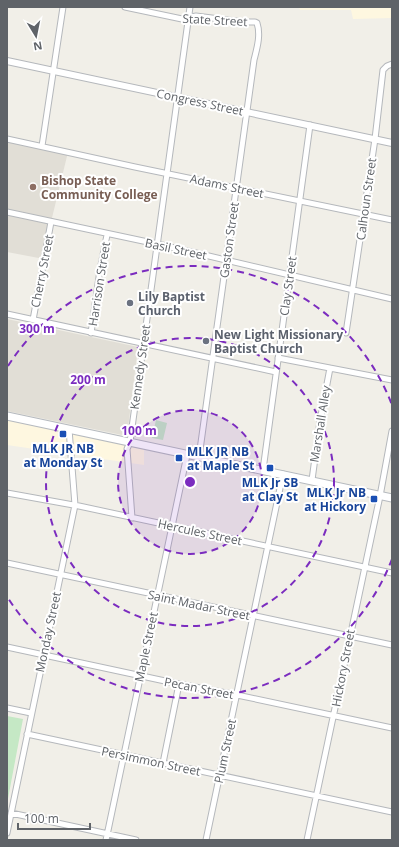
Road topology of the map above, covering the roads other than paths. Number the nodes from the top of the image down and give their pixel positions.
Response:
1 (63, 7) edge
2 (125, 7) edge
3 (190, 7) edge
4 (188, 18) junction
5 (257, 23) joint
6 (7, 61) edge
7 (390, 65) edge
8 (54, 71) junction
9 (178, 97) junction
10 (247, 112) junction
11 (310, 125) junction
12 (7, 139) edge
13 (375, 139) junction
14 (392, 143) edge
15 (42, 146) junction
16 (167, 174) junction
17 (236, 188) junction
18 (300, 201) junction
19 (7, 212) edge
20 (364, 214) junction
21 (392, 220) edge
22 (51, 222) junction
23 (107, 234) junction
24 (157, 244) junction
25 (226, 260) junction
26 (290, 275) junction
27 (352, 289) junction
28 (392, 299) edge
29 (7, 314) edge
30 (33, 320) junction
31 (91, 333) junction
32 (346, 333) dead end
33 (143, 344) junction
34 (278, 358) junction
35 (213, 359) junction
36 (330, 368) junction
37 (276, 372) junction
38 (392, 380) edge
39 (7, 416) edge
40 (69, 429) junction
41 (392, 431) edge
42 (130, 442) junction
43 (187, 455) junction
44 (199, 457) junction
45 (263, 470) junction
46 (283, 474) junction
47 (312, 480) junction
48 (7, 493) edge
49 (380, 496) junction
50 (392, 498) edge
51 (75, 506) junction
52 (132, 518) junction
53 (172, 526) junction
54 (268, 547) junction
55 (7, 564) edge
56 (364, 567) junction
57 (392, 573) edge
58 (60, 575) junction
59 (157, 596) junction
60 (253, 616) junction
61 (349, 637) junction
62 (392, 645) edge
63 (7, 647) edge
64 (43, 654) junction
65 (141, 675) junction
66 (179, 684) junction
67 (237, 695) junction
68 (7, 708) edge
69 (31, 713) junction
70 (334, 715) junction
71 (392, 728) edge
72 (27, 734) junction
73 (124, 755) junction
74 (163, 763) junction
75 (220, 775) junction
76 (316, 796) junction
77 (392, 812) edge
78 (11, 813) junction
79 (7, 833) edge
80 (107, 834) junction
81 (106, 840) edge
82 (136, 840) edge
83 (206, 840) edge
84 (307, 840) edge

1 - 8 street
2 - 4 street, State Street
3 - 4 street, Kennedy Street
4 - 5 street, State Street
4 - 9 street, Kennedy Street
5 - 10 street, Gaston Street
6 - 8 street, Congress Street
7 - 13 street, Calhoun Street
8 - 9 street, Congress Street
8 - 15 street
9 - 10 street, Congress Street
9 - 16 street, Kennedy Street
10 - 11 street, Congress Street
10 - 17 street, Gaston Street
11 - 13 street, Congress Street
11 - 18 street, Clay Street
12 - 15 street
13 - 14 street, Congress Street
13 - 20 street, Calhoun Street
15 - 16 street, Adams Street
16 - 17 street, Adams Street
16 - 24 street, Kennedy Street
17 - 18 street, Adams Street
17 - 25 street, Gaston Street
18 - 20 street, Adams Street
18 - 26 street, Clay Street
19 - 22 street, Basil Street
20 - 21 street, Adams Street
20 - 27 street, Calhoun Street
22 - 23 street, Basil Street
22 - 30 street, Cherry Street
23 - 24 street, Basil Street
23 - 31 street, Harrison Street
24 - 25 street, Basil Street
24 - 33 street, Kennedy Street
25 - 26 street, Basil Street
25 - 35 street, Gaston Street
26 - 27 street, Basil Street
26 - 34 street, Clay Street
27 - 28 street, Basil Street
27 - 32 street, Calhoun Street
29 - 30 street
30 - 31 street
31 - 33 street
33 - 35 street
33 - 42 street, Kennedy Street
34 - 36 street
34 - 37 street, Clay Street
35 - 37 street
35 - 44 street, Gaston Street
36 - 38 street
36 - 47 street, Marshall Alley
37 - 45 street, Clay Street
39 - 40 main road
40 - 42 main road
40 - 51 street, Monday Street
41 - 49 street, Hickory Street
42 - 43 main road
42 - 52 street, Kennedy Street
43 - 44 main road
43 - 53 street, Maple Street
44 - 45 main road
45 - 46 main road
46 - 47 main road
46 - 54 street, Plum Street
47 - 49 main road
48 - 51 street, Hercules Street
49 - 50 main road
49 - 56 street, Hickory Street
51 - 52 street, Hercules Street
51 - 58 street, Monday Street
52 - 53 street, Hercules Street
53 - 54 street, Hercules Street
53 - 59 street, Maple Street
54 - 56 street, Hercules Street
54 - 60 street, Plum Street
55 - 58 street, Saint Madar Street
56 - 57 street, Hercules Street
56 - 61 street, Hickory Street
58 - 59 street, Saint Madar Street
58 - 64 street, Monday Street
59 - 60 street, Saint Madar Street
59 - 65 street, Maple Street
60 - 61 street, Saint Madar Street
60 - 67 street, Plum Street
61 - 62 street, Saint Madar Street
61 - 70 street, Hickory Street
63 - 64 street, Pecan Street
64 - 65 street, Pecan Street
64 - 69 street, Monday Street
65 - 66 street, Pecan Street
65 - 73 street, Maple Street
66 - 67 street, Pecan Street
66 - 74 street
67 - 70 street, Pecan Street
67 - 75 street, Plum Street
68 - 69 street
69 - 72 street, Monday Street
70 - 71 street, Pecan Street
70 - 76 street, Hickory Street
72 - 73 street, Persimmon Street
72 - 78 street, Monday Street
73 - 74 street, Persimmon Street
73 - 80 street, Maple Street
74 - 75 street, Persimmon Street
75 - 76 street, Persimmon Street
75 - 83 street, Plum Street
76 - 77 street, Persimmon Street
76 - 84 street, Hickory Street
78 - 79 street, Monday Street
78 - 80 street
80 - 81 street, Maple Street
80 - 82 street

